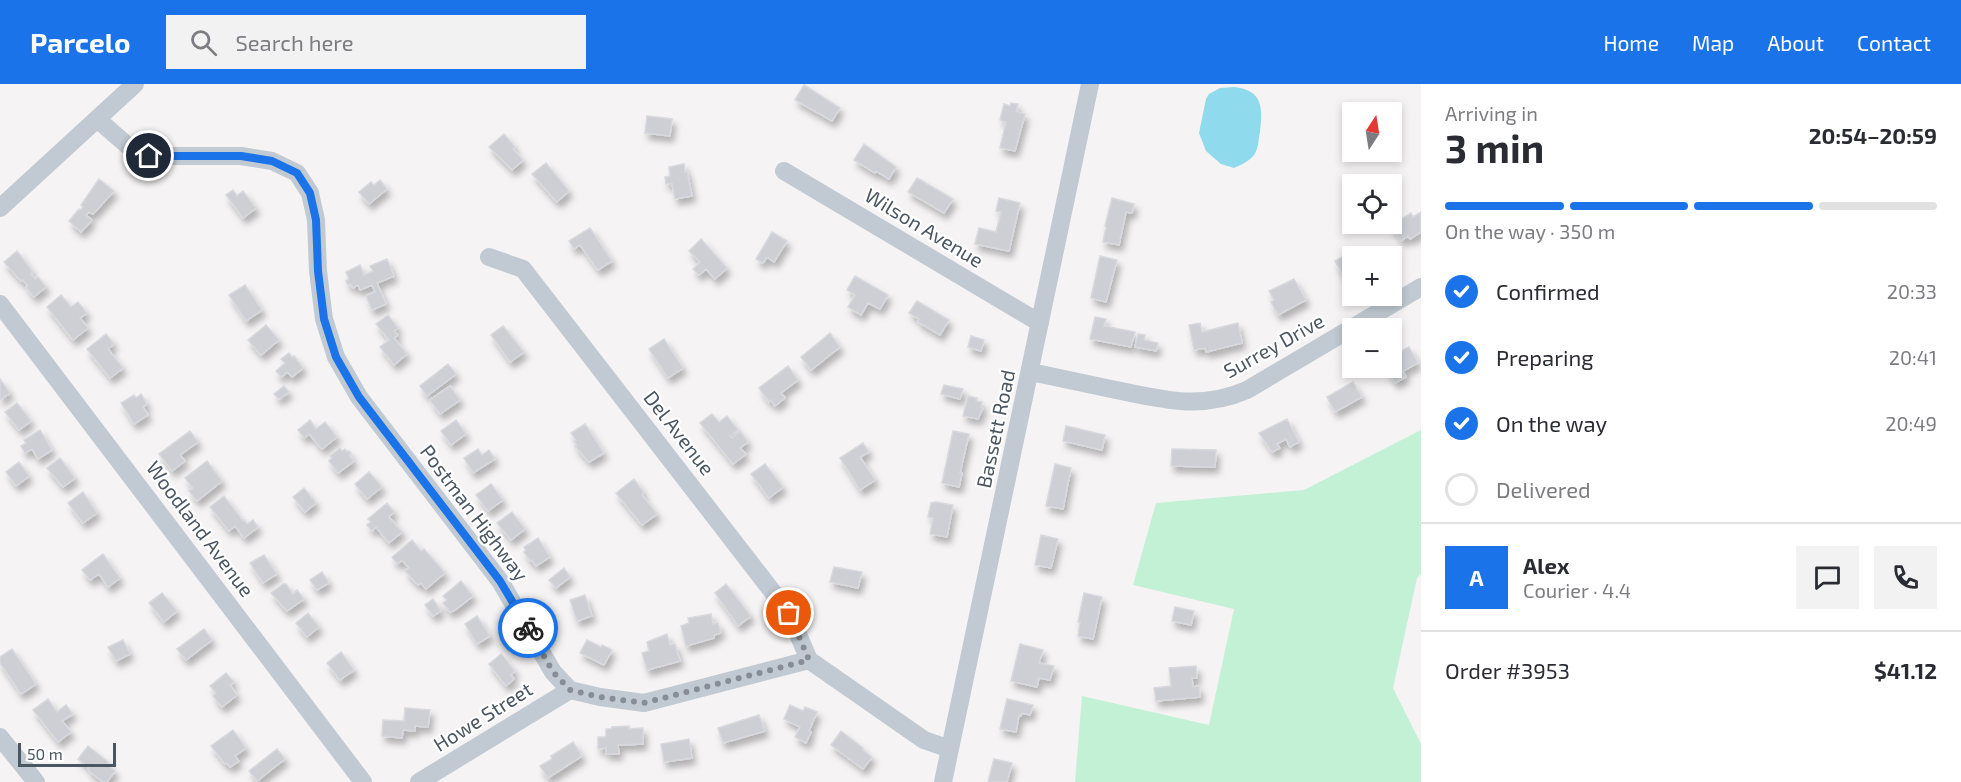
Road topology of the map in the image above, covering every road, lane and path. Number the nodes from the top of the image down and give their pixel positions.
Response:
1 (135, 84) edge
2 (1090, 84) edge
3 (97, 119) junction
4 (784, 171) dead end
5 (0, 208) edge
6 (489, 257) dead end
7 (1421, 287) edge
8 (0, 304) edge
9 (1040, 322) junction
10 (1031, 372) junction
11 (809, 660) junction
12 (570, 690) junction
13 (0, 737) edge
14 (950, 748) junction
15 (36, 782) edge
16 (363, 782) edge
17 (420, 782) edge
18 (943, 782) edge

1 - 3 street
2 - 9 street, Bassett Road
3 - 5 street
3 - 12 street, Postman Highway
4 - 9 street, Wilson Avenue
6 - 11 street, Del Avenue
7 - 10 street, Surrey Drive
8 - 16 street, Woodland Avenue
9 - 10 street, Bassett Road
10 - 14 street, Bassett Road
11 - 12 street
11 - 14 street
12 - 17 street, Howe Street
13 - 15 street
14 - 18 street, Bassett Road

